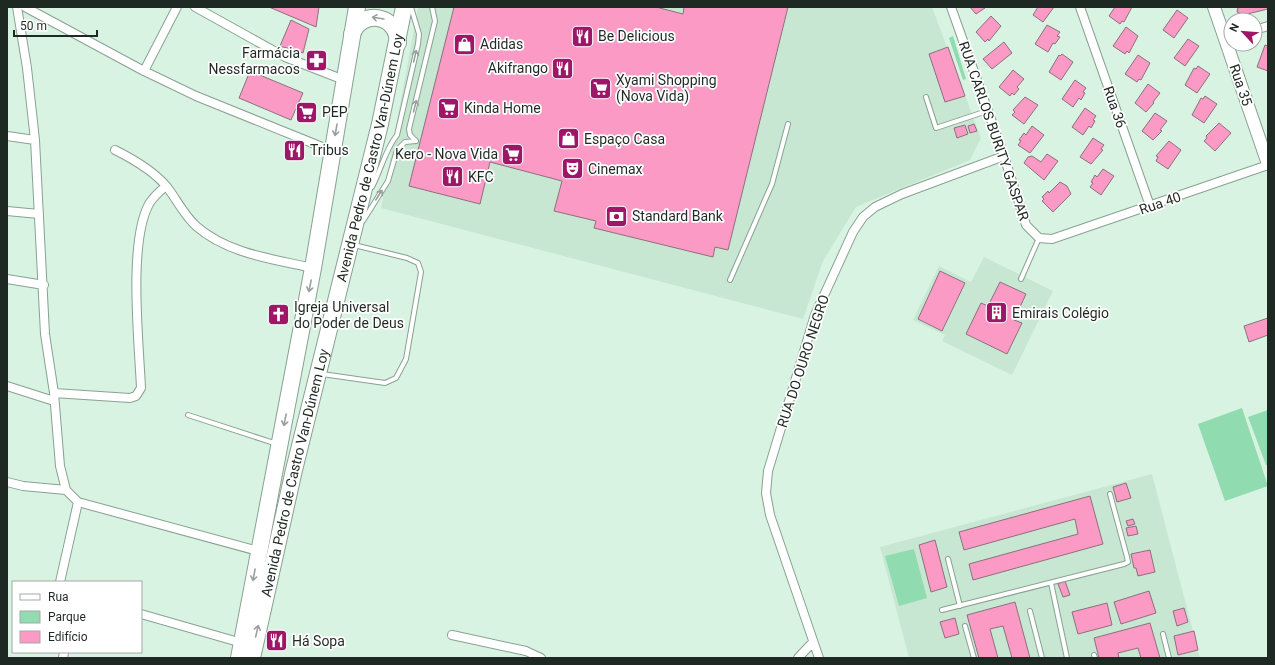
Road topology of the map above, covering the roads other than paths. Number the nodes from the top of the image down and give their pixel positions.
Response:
1 (17, 7) edge
2 (25, 7) edge
3 (177, 7) edge
4 (195, 7) edge
5 (357, 7) edge
6 (404, 7) edge
7 (411, 7) edge
8 (432, 7) edge
9 (952, 7) edge
10 (1080, 7) edge
11 (1214, 7) edge
12 (1223, 28) edge
13 (351, 37) junction
14 (398, 44) junction
15 (1232, 52) edge
16 (144, 71) junction
17 (344, 80) junction
18 (926, 97) dead end
19 (987, 111) junction
20 (788, 124) dead end
21 (7, 136) edge
22 (35, 140) junction
23 (115, 150) dead end
24 (332, 151) junction
25 (1004, 156) junction
26 (1268, 165) edge
27 (166, 186) junction
28 (1150, 206) junction
29 (358, 210) junction
30 (7, 211) edge
31 (39, 214) junction
32 (1039, 238) junction
33 (350, 242) junction
34 (313, 268) junction
35 (7, 279) edge
36 (1021, 279) dead end
37 (730, 280) dead end
38 (44, 285) junction
39 (318, 373) junction
40 (7, 386) edge
41 (54, 397) junction
42 (188, 415) dead end
43 (280, 445) junction
44 (7, 482) edge
45 (66, 490) junction
46 (1110, 494) dead end
47 (78, 502) junction
48 (258, 551) junction
49 (948, 559) dead end
50 (60, 581) edge
51 (1051, 583) junction
52 (960, 606) junction
53 (942, 610) dead end
54 (1030, 611) dead end
55 (142, 614) edge
56 (965, 626) dead end
57 (1163, 634) dead end
58 (452, 635) dead end
59 (813, 642) junction
60 (240, 650) edge
61 (252, 658) edge
62 (541, 658) edge
63 (798, 658) edge
64 (819, 658) edge
65 (974, 658) edge
66 (1042, 658) edge
67 (1067, 658) edge
68 (1169, 658) edge

1 - 22 street
2 - 16 street
3 - 16 street
4 - 17 street
5 - 13 highway, Avenida Pedro de Castro Van-Dúnem Loy
6 - 14 highway, Avenida Pedro de Castro Van-Dúnem Loy
29 -> 7 lane
33 -> 8 lane
9 - 19 street, RUA CARLOS BURITY GASPAR
10 - 28 street, Rua 36
11 - 12 street, Rua 35
14 -> 13 highway
13 - 17 highway, Avenida Pedro de Castro Van-Dúnem Loy
14 - 29 highway, Avenida Pedro de Castro Van-Dúnem Loy
15 - 26 street, Rua 35
16 - 24 street
17 -> 24 highway, Avenida Pedro de Castro Van-Dúnem Loy
18 - 19 lane
19 - 25 street, RUA CARLOS BURITY GASPAR
20 - 37 lane
21 - 22 street
22 - 31 street
23 - 27 street
24 - 34 highway, Avenida Pedro de Castro Van-Dúnem Loy
25 - 32 street, RUA CARLOS BURITY GASPAR
25 - 59 street, RUA DO OURO NEGRO
26 - 28 street, Rua 40
27 - 34 street
27 - 41 street
28 - 32 street, Rua 40
29 - 33 highway, Avenida Pedro de Castro Van-Dúnem Loy
30 - 31 street
31 - 38 street
32 - 36 lane
33 - 39 highway, Avenida Pedro de Castro Van-Dúnem Loy
33 - 39 lane
34 -> 43 highway, Avenida Pedro de Castro Van-Dúnem Loy
35 - 38 street
38 - 41 street
61 -> 39 highway, Avenida Pedro de Castro Van-Dúnem Loy
40 - 41 street
41 - 45 street
42 - 43 lane
43 - 48 highway, Avenida Pedro de Castro Van-Dúnem Loy
44 - 45 street
45 - 47 street
46 - 51 lane
47 - 48 street
47 - 50 street
48 -> 60 highway, Avenida Pedro de Castro Van-Dúnem Loy
49 - 52 lane
51 - 52 lane
51 - 67 lane
52 - 53 lane
54 - 66 lane
55 - 60 street
56 - 65 lane
57 - 68 lane
58 - 62 street
59 - 63 street
59 - 64 street, RUA DO OURO NEGRO

